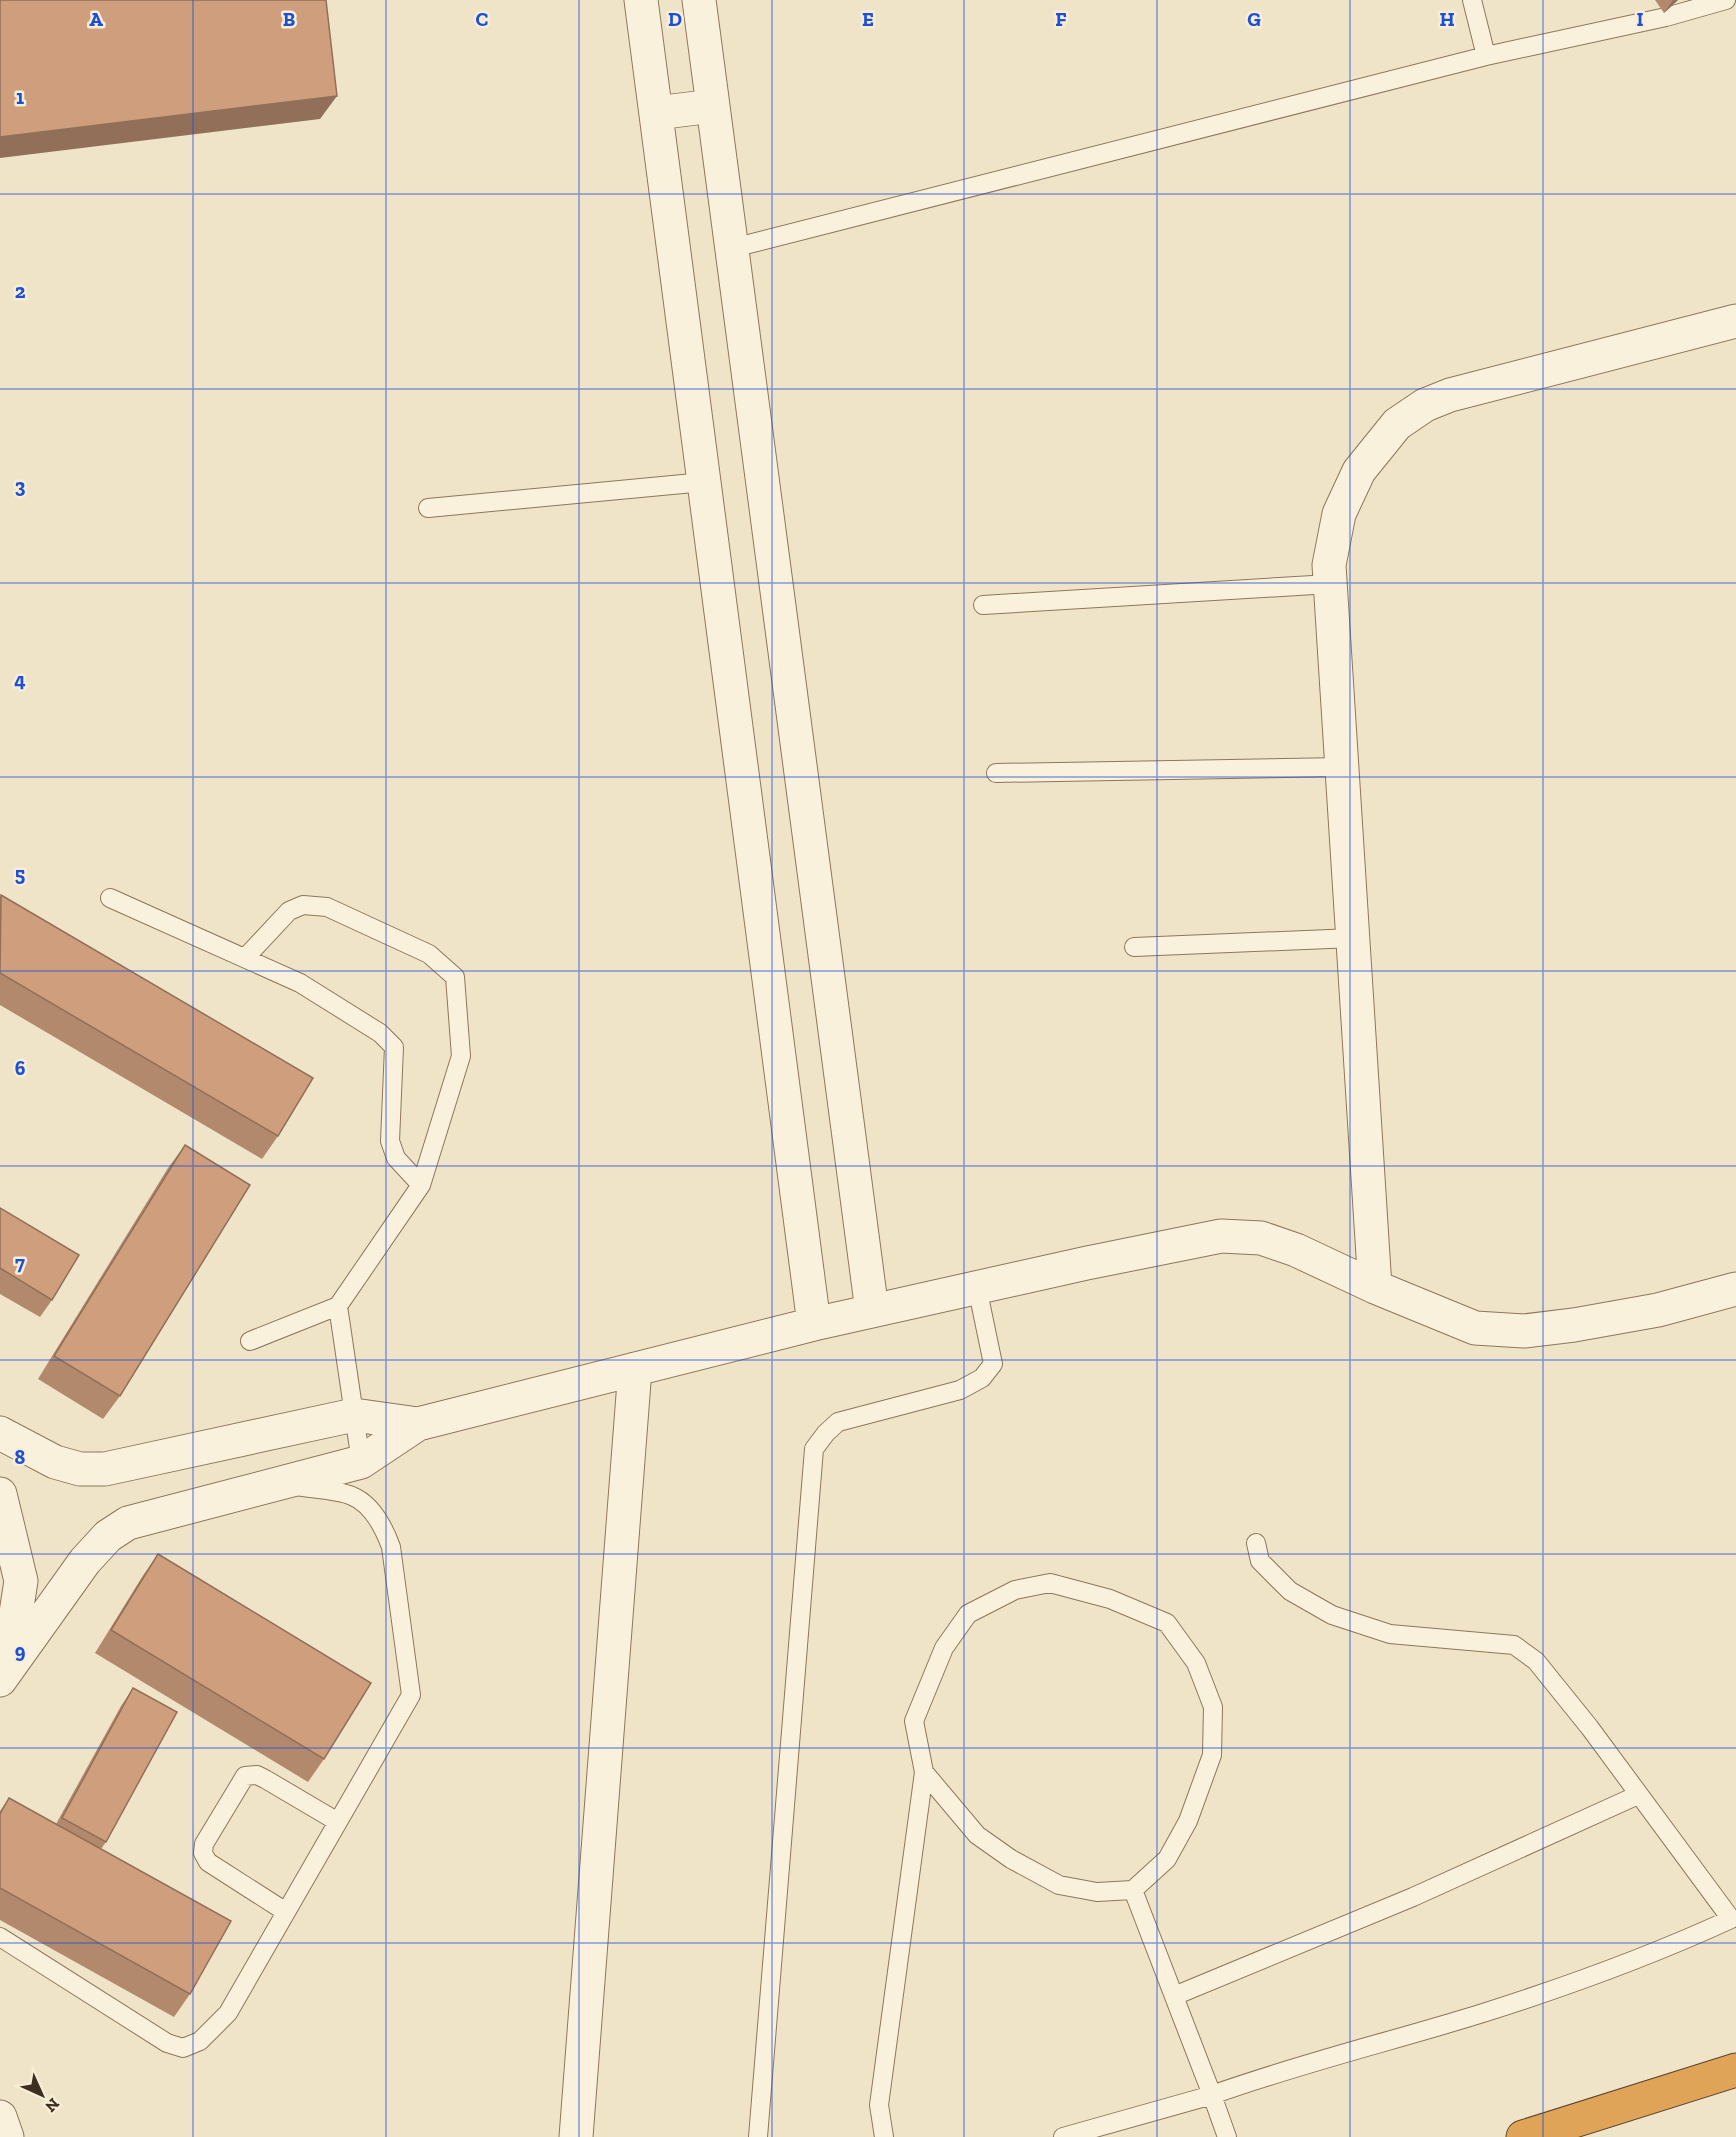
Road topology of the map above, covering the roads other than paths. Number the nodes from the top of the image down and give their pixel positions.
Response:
1 (641, 0) edge
2 (699, 0) edge
3 (1472, 0) edge
4 (1726, 0) edge
5 (1486, 56) junction
6 (713, 106) junction
7 (656, 113) junction
8 (733, 249) junction
9 (1736, 321) edge
10 (704, 482) junction
11 (428, 508) dead end
12 (1330, 584) junction
13 (983, 605) dead end
14 (1342, 767) junction
15 (996, 773) dead end
16 (110, 898) dead end
17 (1353, 938) junction
18 (1134, 947) dead end
19 (245, 958) junction
20 (421, 1185) junction
21 (977, 1287) junction
22 (1375, 1287) junction
23 (1736, 1289) edge
24 (338, 1306) junction
25 (872, 1311) junction
26 (814, 1324) junction
27 (250, 1341) dead end
28 (635, 1368) junction
29 (354, 1415) junction
30 (418, 1424) junction
31 (0, 1433) edge
32 (361, 1462) junction
33 (280, 1483) junction
34 (0, 1494) edge
35 (1256, 1543) dead end
36 (4, 1676) edge
37 (924, 1772) junction
38 (1638, 1795) junction
39 (338, 1822) junction
40 (1133, 1890) junction
41 (286, 1912) junction
42 (1734, 1918) edge
43 (0, 1937) edge
44 (1174, 1996) junction
45 (1736, 2070) edge
46 (1212, 2095) junction
47 (0, 2117) edge
48 (7, 2137) edge
49 (576, 2137) edge
50 (758, 2137) edge
51 (884, 2137) edge
52 (1063, 2137) edge
53 (1227, 2137) edge
54 (1523, 2137) edge

1 - 7 street
2 - 6 street
3 - 5 lane
4 - 5 lane
5 - 8 lane
6 - 7 street
6 - 8 street
7 - 10 street
8 - 25 street
9 - 12 street
10 - 11 lane
10 - 26 street
12 - 13 lane
12 - 14 street
14 - 15 lane
14 - 17 street
16 - 19 lane
17 - 18 lane
17 - 22 street
19 - 20 lane
19 - 20 lane
20 - 24 lane
21 - 22 street
21 - 25 street
21 - 50 lane
22 - 23 street
24 - 27 lane
24 - 29 lane
25 - 26 street
26 - 28 street
28 - 30 street
28 - 49 street
29 - 30 street
29 - 31 street
29 - 32 lane
30 - 32 street
32 - 33 street
33 - 36 street
33 - 39 lane
34 - 36 street
35 - 38 lane
37 - 40 lane
37 - 40 lane
37 - 51 lane
38 - 42 lane
38 - 44 lane
39 - 41 lane
39 - 41 lane
40 - 44 lane
41 - 43 lane
42 - 46 lane
44 - 46 lane
45 - 54 highway
46 - 52 lane
46 - 53 lane
47 - 48 street

